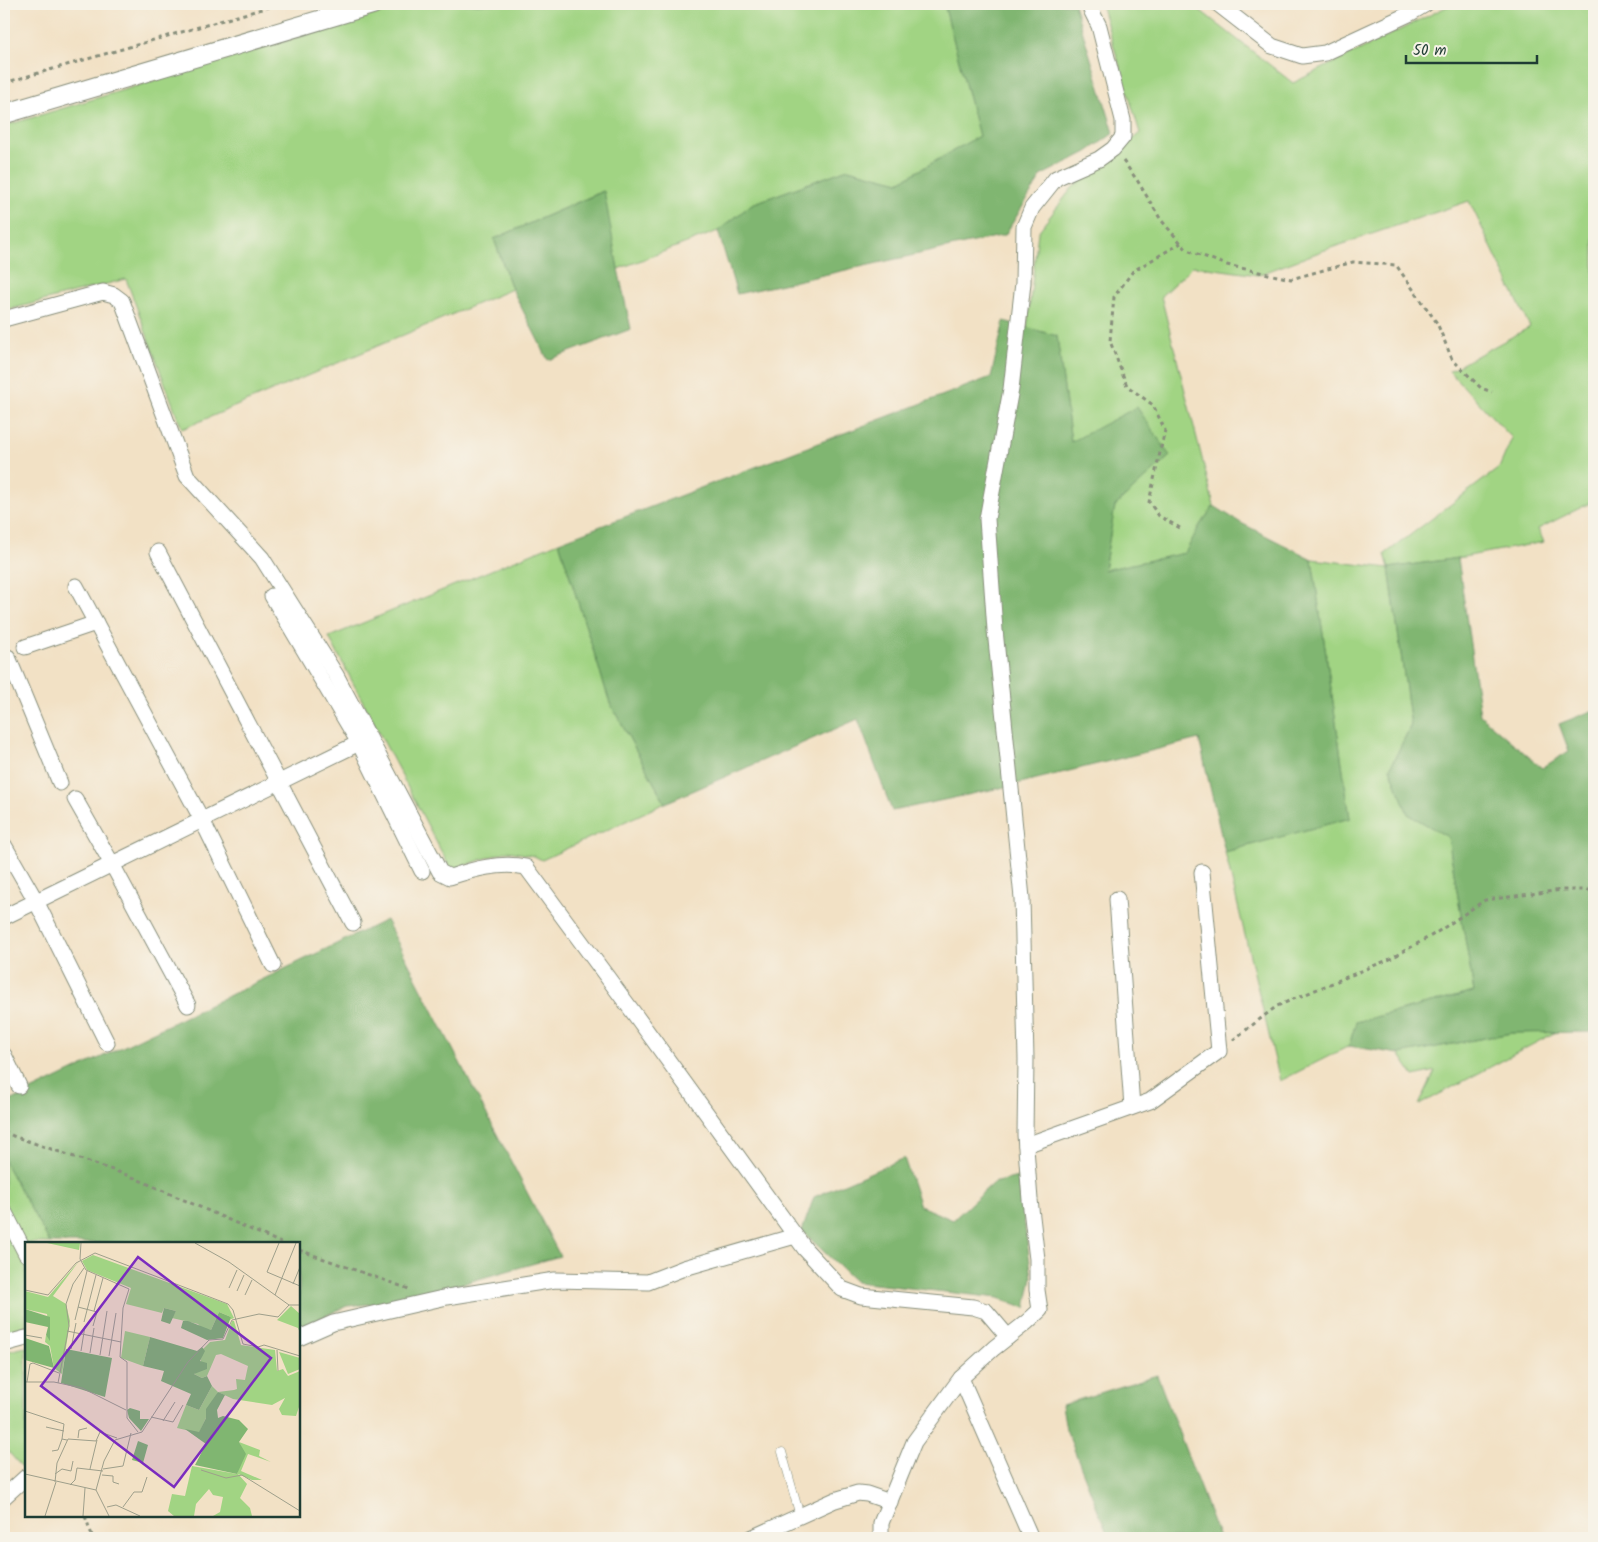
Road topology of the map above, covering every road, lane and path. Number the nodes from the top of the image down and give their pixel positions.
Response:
1 (279, 4) edge
2 (374, 4) edge
3 (1088, 4) edge
4 (1218, 4) edge
5 (1426, 4) edge
6 (4, 83) edge
7 (4, 114) edge
8 (1113, 149) junction
9 (1181, 243) junction
10 (4, 319) edge
11 (1492, 392) dead end
12 (1180, 528) dead end
13 (158, 552) dead end
14 (76, 586) dead end
15 (272, 596) dead end
16 (96, 623) junction
17 (25, 647) dead end
18 (4, 659) edge
19 (359, 743) junction
20 (280, 782) junction
21 (60, 783) dead end
22 (75, 799) dead end
23 (202, 820) junction
24 (4, 845) edge
25 (112, 864) junction
26 (422, 871) dead end
27 (1202, 872) dead end
28 (1594, 890) edge
29 (1117, 899) dead end
30 (36, 901) junction
31 (4, 917) edge
32 (353, 923) dead end
33 (273, 965) dead end
34 (188, 1005) dead end
35 (107, 1043) dead end
36 (1219, 1051) junction
37 (4, 1056) edge
38 (19, 1086) dead end
39 (1132, 1107) junction
40 (4, 1131) edge
41 (1026, 1145) junction
42 (4, 1211) edge
43 (795, 1236) junction
44 (278, 1242) edge
45 (300, 1250) edge
46 (25, 1252) edge
47 (410, 1290) dead end
48 (1008, 1337) junction
49 (25, 1338) edge
50 (300, 1338) edge
51 (4, 1344) edge
52 (961, 1378) junction
53 (782, 1452) dead end
54 (25, 1478) edge
55 (4, 1497) edge
56 (890, 1502) junction
57 (800, 1516) junction
58 (85, 1517) edge
59 (93, 1538) edge
60 (751, 1538) edge
61 (881, 1538) edge
62 (1031, 1538) edge

1 - 6 path
2 - 7 street
3 - 8 street
4 - 5 street
8 - 9 path
8 - 41 street
9 - 11 path
9 - 12 path
10 - 43 street
13 - 20 street
14 - 16 street
15 - 19 street
16 - 17 street
16 - 23 street
18 - 21 street
19 - 20 street
19 - 26 street
20 - 23 street
20 - 32 street
22 - 25 street
23 - 25 street
23 - 33 street
24 - 30 street
25 - 30 street
25 - 34 street
27 - 36 street
28 - 36 path
29 - 39 street
30 - 31 street
30 - 35 street
36 - 39 street
37 - 38 street
39 - 41 street
40 - 44 path
41 - 48 street
42 - 46 street
43 - 48 street
43 - 50 street
45 - 47 path
48 - 52 street
49 - 51 street
52 - 56 street
52 - 62 street
53 - 57 lane
54 - 55 street
56 - 57 street
56 - 61 street
57 - 60 street
58 - 59 path

